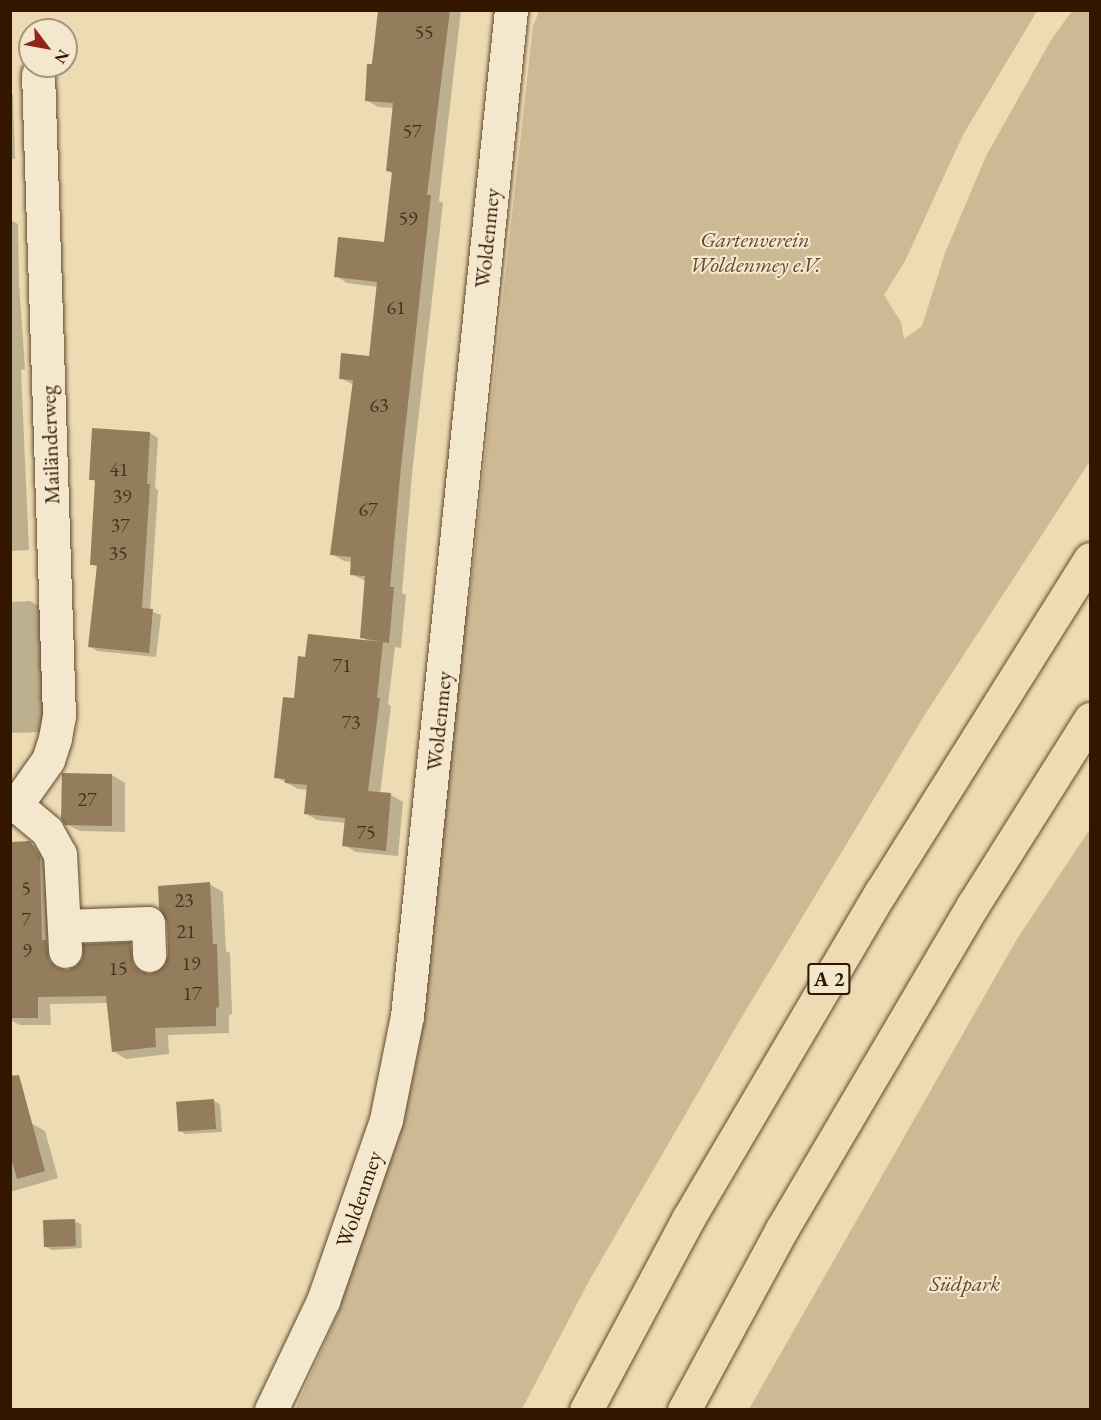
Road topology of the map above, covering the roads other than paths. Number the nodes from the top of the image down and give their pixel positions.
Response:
1 (511, 10) edge
2 (38, 78) edge
3 (1090, 559) edge
4 (1090, 719) edge
5 (13, 806) edge
6 (149, 955) dead end
7 (271, 1410) edge
8 (586, 1410) edge
9 (684, 1410) edge

1 - 7 street, Woldenmey
2 - 5 street, Mailänderweg
3 - 8 highway, A 2
4 - 9 highway
5 - 6 street, Mailänderweg

